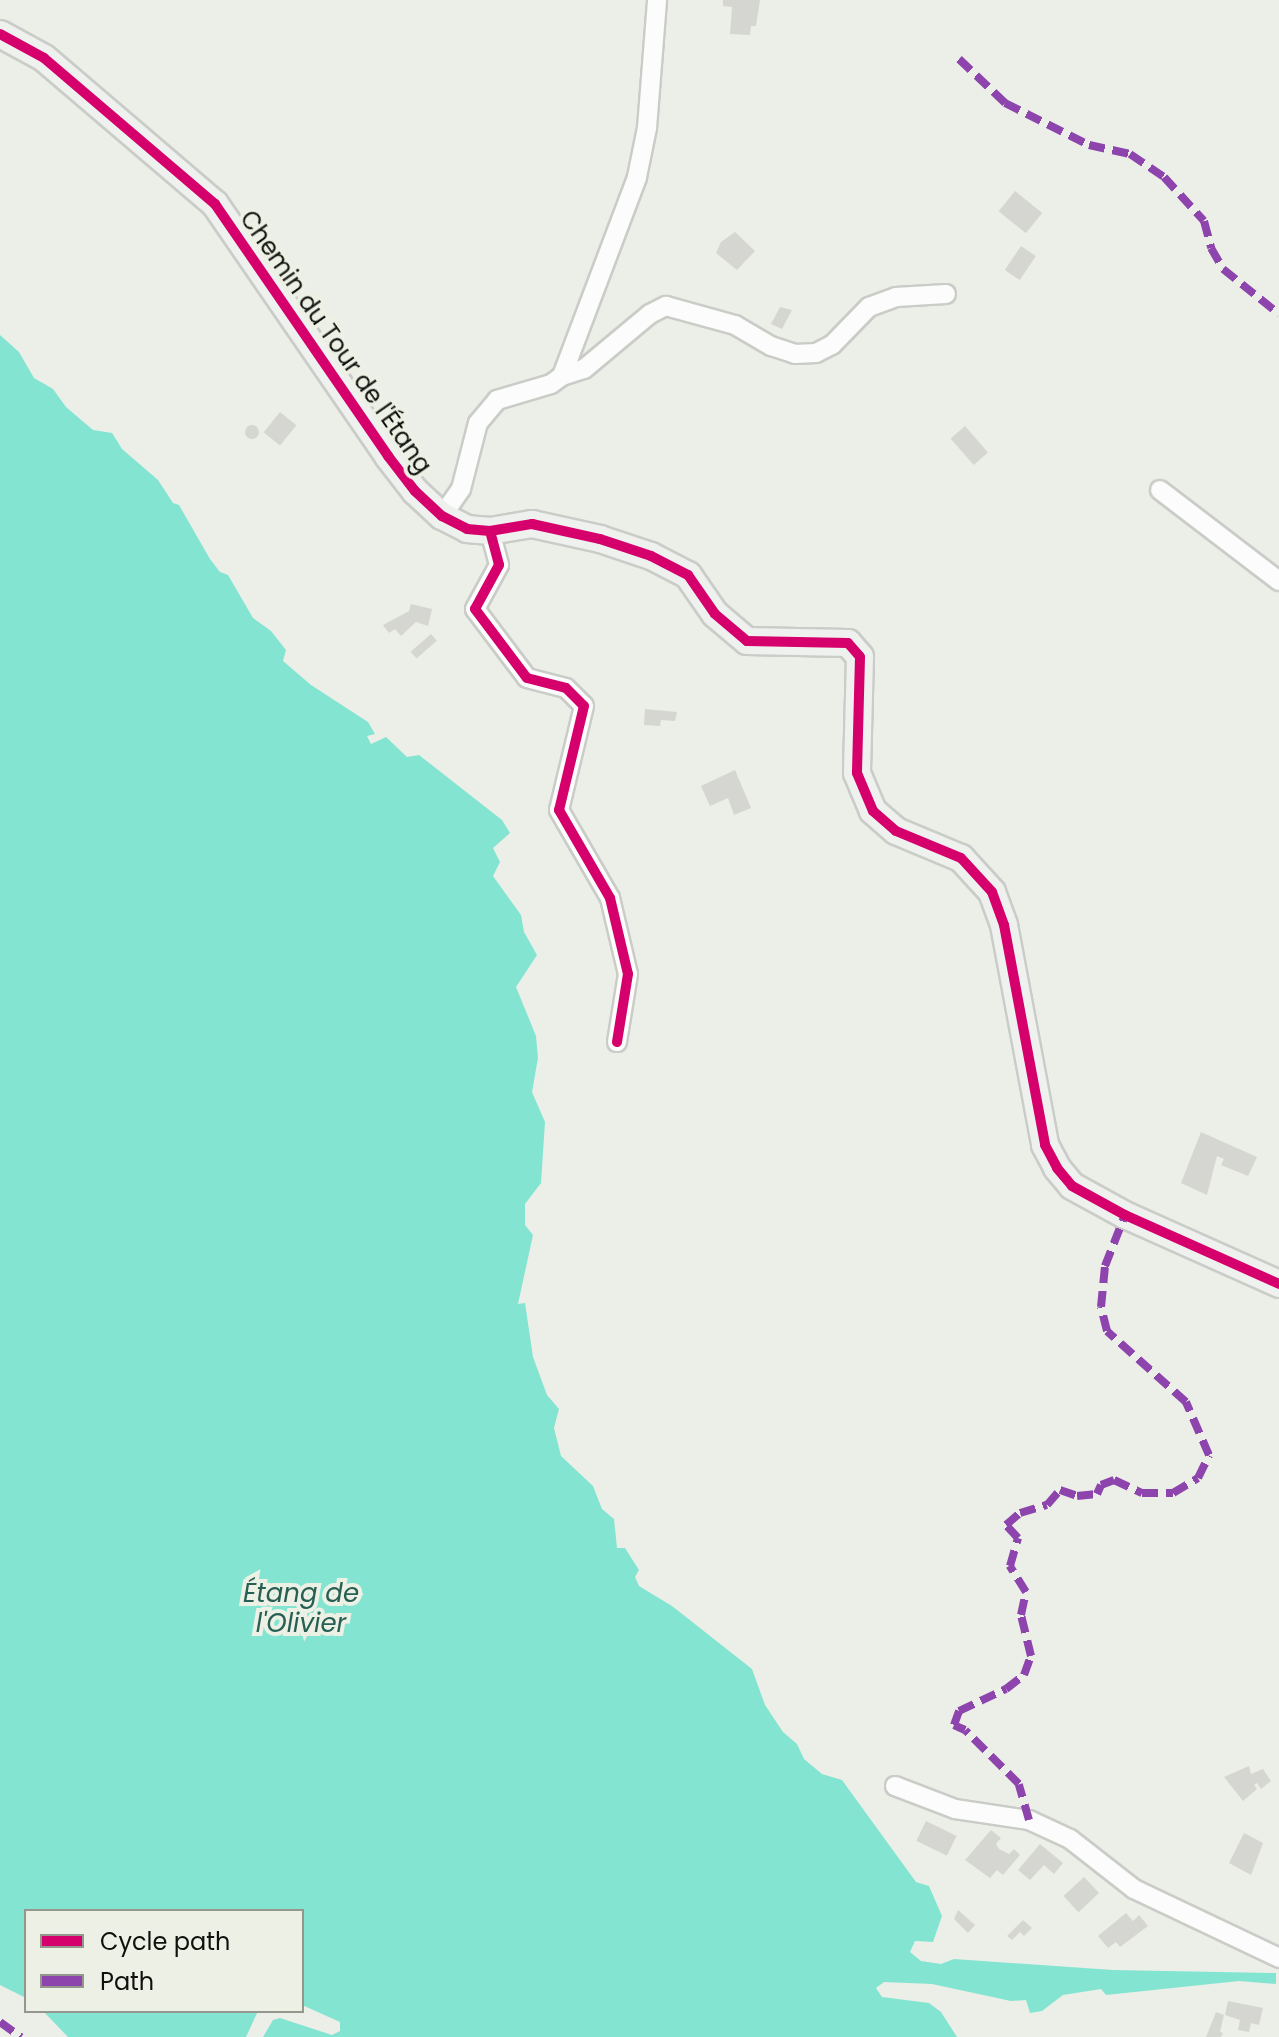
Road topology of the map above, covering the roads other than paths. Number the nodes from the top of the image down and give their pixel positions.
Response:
1 (657, 0) edge
2 (0, 34) edge
3 (946, 294) dead end
4 (562, 376) junction
5 (1160, 490) dead end
6 (442, 516) junction
7 (490, 531) junction
8 (1279, 581) edge
9 (617, 1042) dead end
10 (1279, 1284) edge
11 (895, 1786) dead end
12 (1279, 1958) edge

1 - 4 street
2 - 6 street, Chemin du Tour de l'Étang
3 - 4 street
4 - 6 street
5 - 8 street
6 - 7 street, Chemin du Tour de l'Étang
7 - 9 street
7 - 10 street, Chemin du Tour de l'Étang
11 - 12 street

